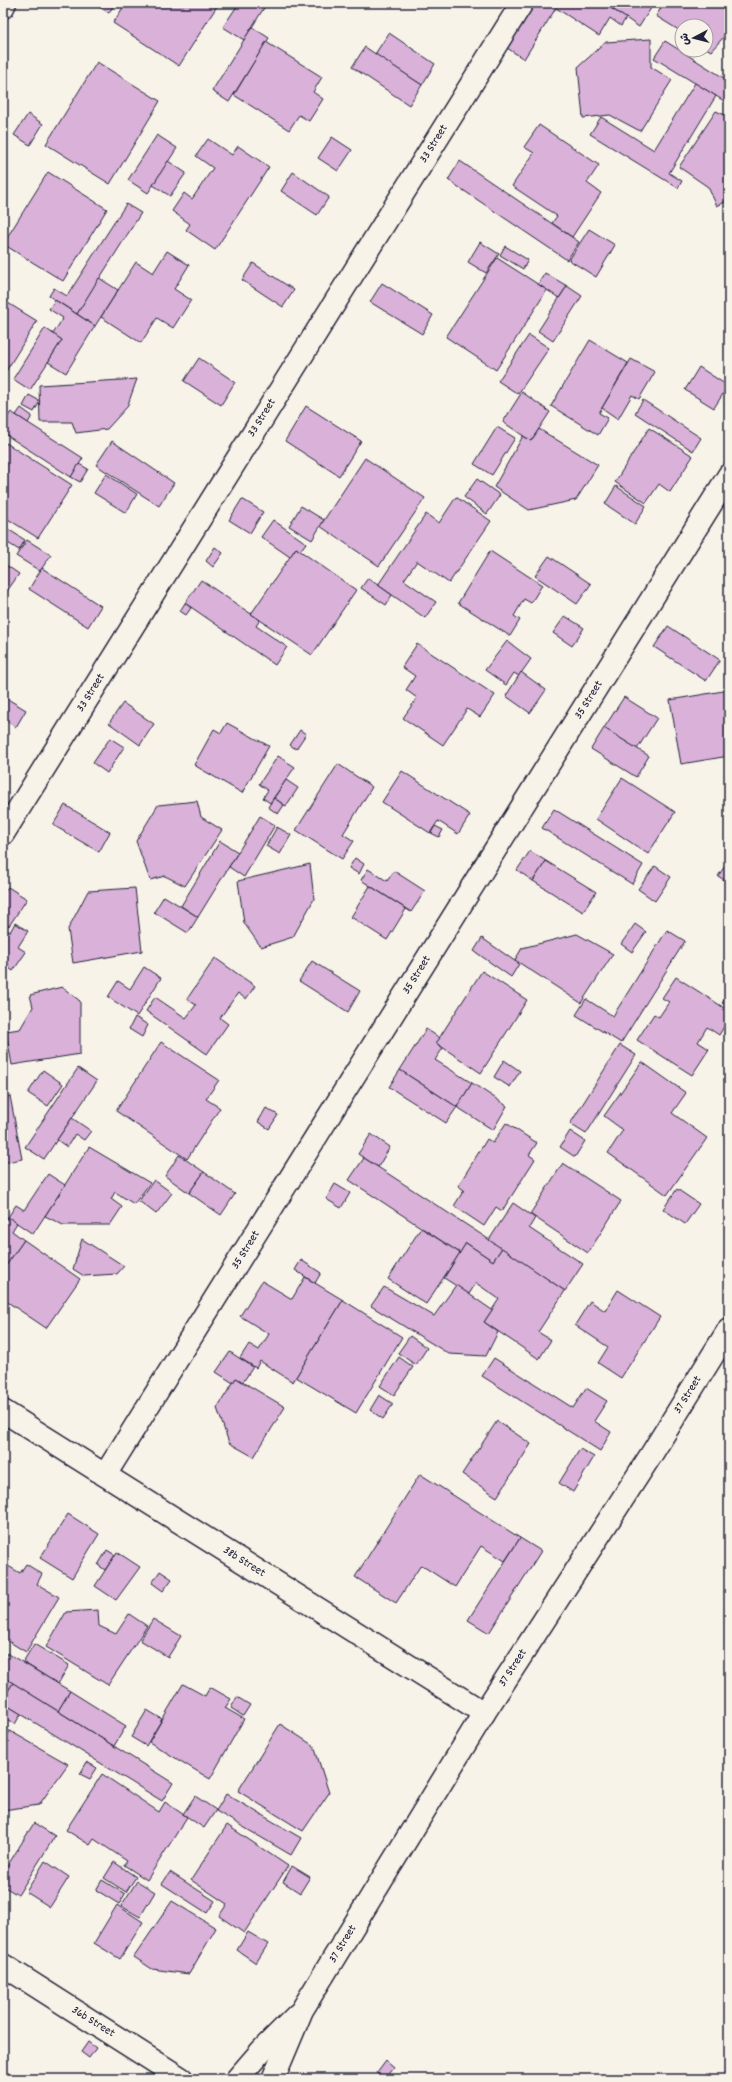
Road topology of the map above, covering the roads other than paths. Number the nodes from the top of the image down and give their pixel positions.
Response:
1 (5, 3) edge
2 (522, 3) edge
3 (3, 7) edge
4 (729, 475) edge
5 (3, 834) edge
6 (729, 1329) edge
7 (3, 1412) edge
8 (105, 1475) junction
9 (484, 1713) junction
10 (3, 1965) edge
11 (302, 2010) junction
12 (182, 2079) edge
13 (238, 2079) edge
14 (273, 2079) edge

1 - 3 street
2 - 5 street, 33 Street
4 - 8 street, 35 Street
6 - 9 street, 37 Street
7 - 8 street, 38b Street
8 - 9 street, 38b Street
9 - 11 street, 37 Street
10 - 12 street, 36b Street
11 - 13 street, 37 Street
11 - 14 street, 37 Street

